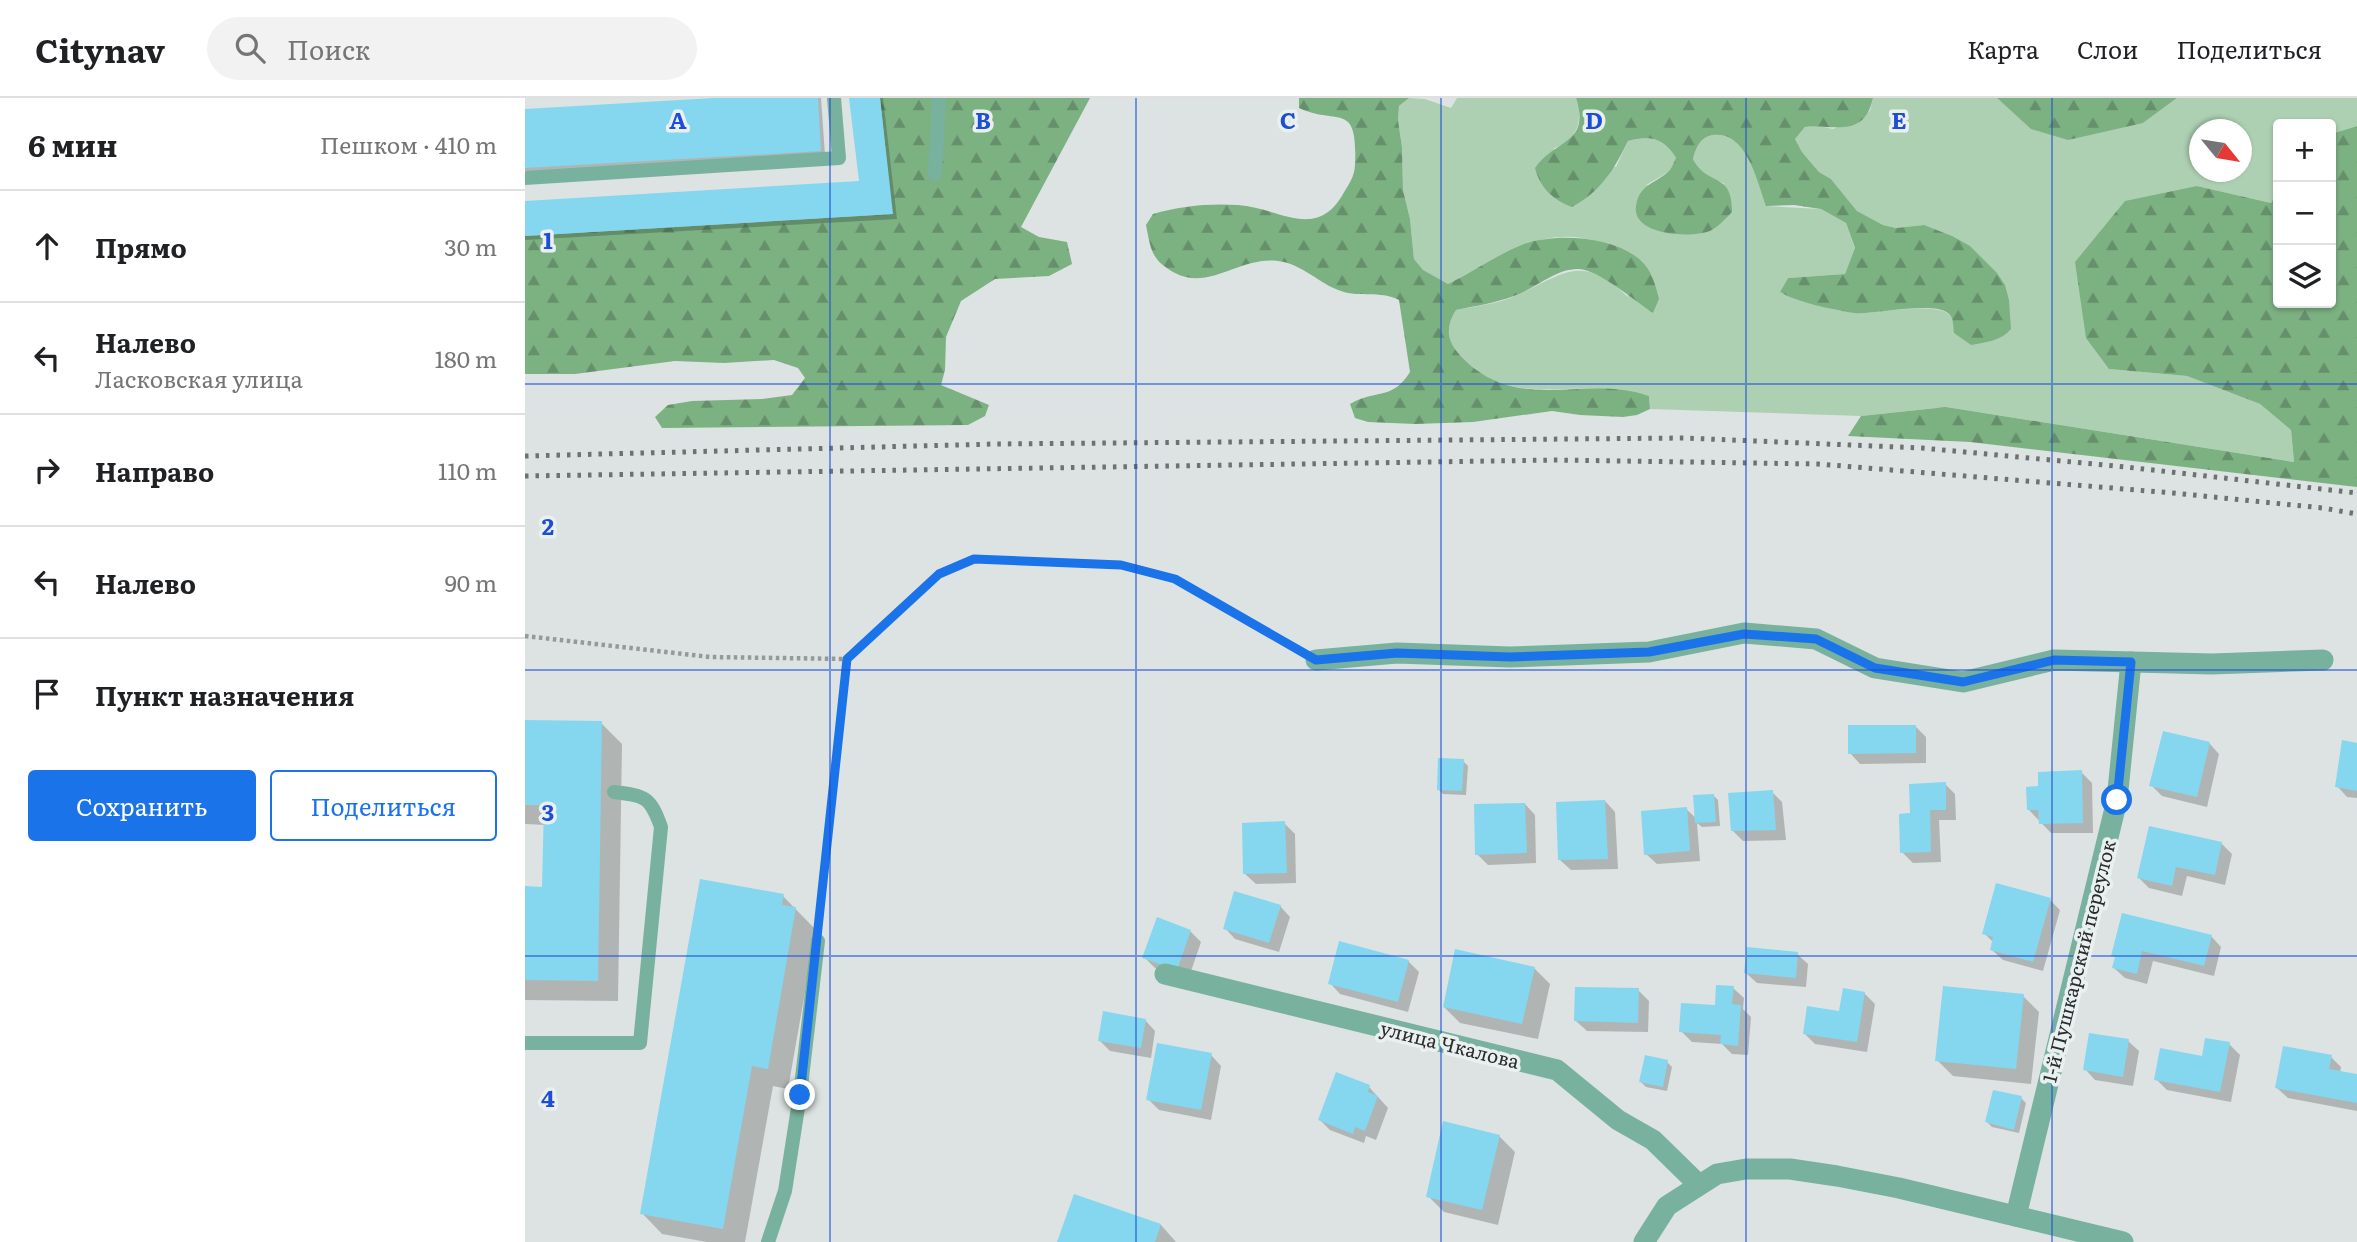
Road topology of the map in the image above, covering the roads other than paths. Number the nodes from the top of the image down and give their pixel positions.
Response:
1 (834, 98) edge
2 (939, 98) edge
3 (935, 174) dead end
4 (525, 178) edge
5 (1316, 660) road end
6 (2323, 660) dead end
7 (2131, 662) junction
8 (614, 792) dead end
9 (818, 941) road end
10 (1165, 974) dead end
11 (525, 1043) edge
12 (1699, 1185) junction
13 (2016, 1216) junction
14 (768, 1242) edge
15 (1644, 1242) edge
16 (2123, 1242) edge

1 - 4 lane
2 - 3 lane
5 - 7 street
6 - 7 street
7 - 13 street, 1-й Пушкарский переулок
8 - 11 lane
9 - 14 lane
10 - 12 street, улица Чкалова
12 - 13 street
12 - 15 street
13 - 16 street

